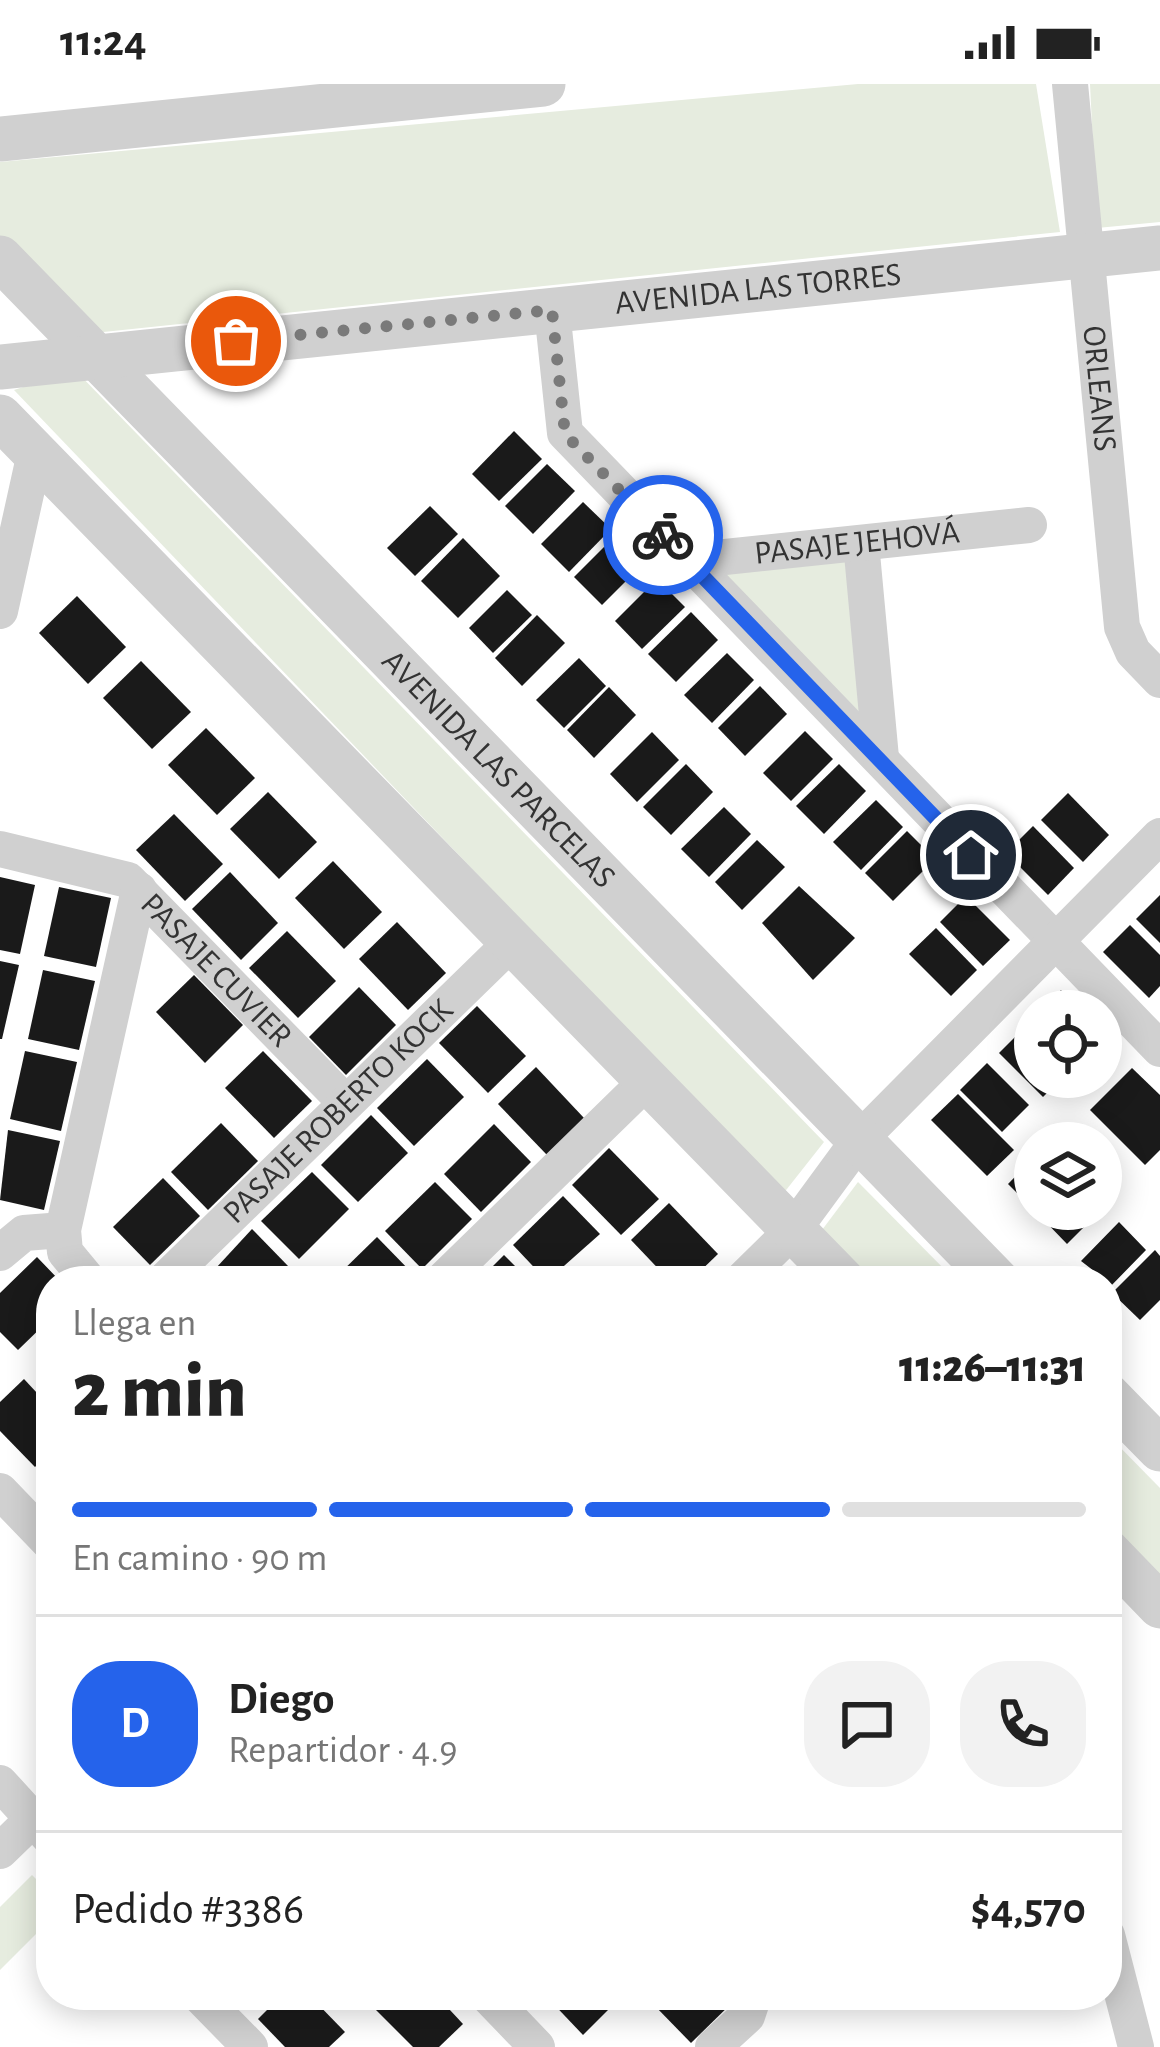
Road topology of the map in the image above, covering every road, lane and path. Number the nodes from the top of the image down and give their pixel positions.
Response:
1 (544, 84) edge
2 (1070, 84) edge
3 (385, 91) edge
4 (0, 139) edge
5 (1160, 248) edge
6 (1087, 255) junction
7 (0, 258) edge
8 (552, 310) junction
9 (95, 355) junction
10 (0, 367) edge
11 (0, 417) edge
12 (35, 453) junction
13 (1029, 525) dead end
14 (861, 543) junction
15 (687, 561) junction
16 (0, 611) edge
17 (1160, 680) edge
18 (881, 758) junction
19 (1160, 836) edge
20 (0, 849) edge
21 (140, 890) junction
22 (512, 941) junction
23 (1055, 943) junction
24 (1160, 1049) edge
25 (648, 1080) junction
26 (346, 1103) junction
27 (860, 1140) junction
28 (793, 1229) junction
29 (63, 1230) junction
30 (0, 1253) edge
31 (76, 1266) edge
32 (179, 1266) edge
33 (457, 1266) edge
34 (756, 1266) edge
35 (829, 1266) edge
36 (982, 1266) edge
37 (1122, 1410) edge
38 (1160, 1449) edge
39 (0, 1491) edge
40 (36, 1528) edge
41 (1122, 1567) edge
42 (1160, 1606) edge
43 (0, 1783) edge
44 (36, 1822) edge
45 (36, 1832) edge
46 (0, 1851) edge
47 (1122, 1993) edge
48 (213, 2010) edge
49 (501, 2010) edge
50 (749, 2010) edge
51 (248, 2046) edge
52 (537, 2047) edge
53 (712, 2047) edge
54 (1136, 2047) edge

1 - 3 street
2 - 6 street, ORLEANS
3 - 4 street
5 - 6 street, AVENIDA LAS TORRES
6 - 8 street, AVENIDA LAS TORRES
6 - 17 street, ORLEANS
7 - 9 street, AVENIDA LAS PARCELAS
8 - 9 street, AVENIDA LAS TORRES
8 - 15 street
9 - 10 street, AVENIDA LAS TORRES
9 - 27 street, AVENIDA LAS PARCELAS
11 - 12 street
12 - 16 street
12 - 22 street
13 - 14 street, PASAJE JEHOVÁ
14 - 15 street, PASAJE JEHOVÁ
14 - 18 street
15 - 18 street
18 - 23 street
19 - 23 street
20 - 21 street, PASAJE CUVIER
21 - 26 street, PASAJE CUVIER
21 - 29 street
22 - 25 street
22 - 26 street, PASAJE ROBERTO KOCK
23 - 24 street
23 - 27 street
25 - 28 street
25 - 33 street
26 - 32 street, PASAJE ROBERTO KOCK
27 - 28 street
27 - 36 street, AVENIDA LAS PARCELAS
28 - 34 street
28 - 35 street
29 - 30 street
29 - 31 street
37 - 38 street
39 - 40 street
41 - 42 street
43 - 44 street
45 - 46 street
47 - 54 street
48 - 51 street
49 - 52 street
50 - 53 street

